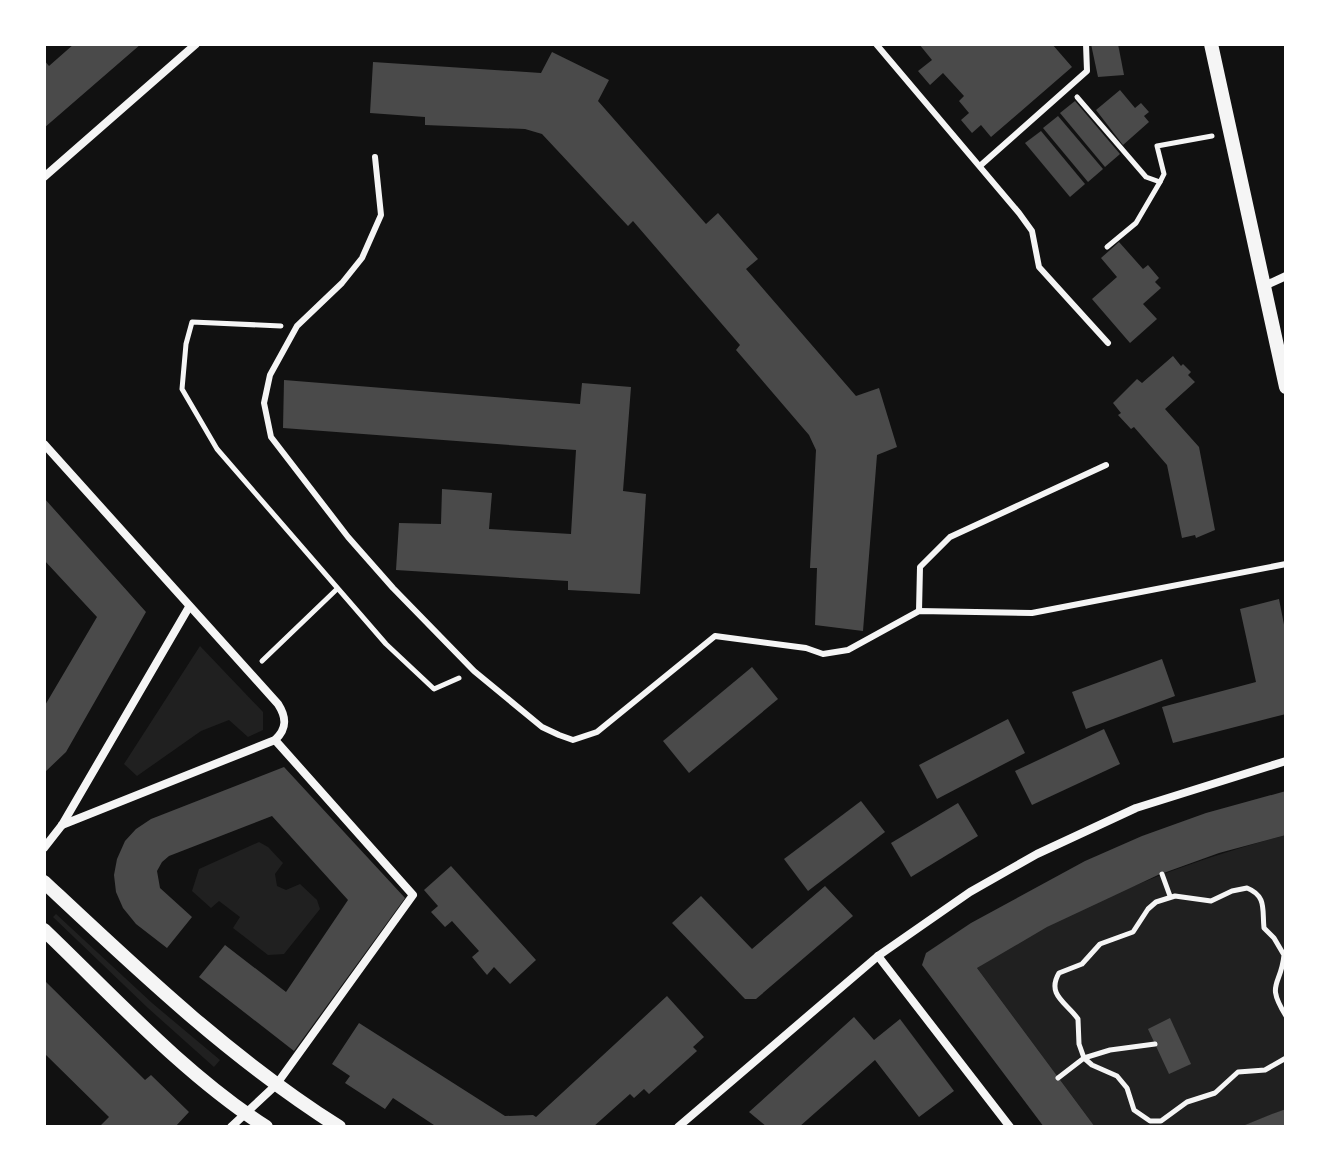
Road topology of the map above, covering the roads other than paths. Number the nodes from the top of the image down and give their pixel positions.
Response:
1 (196, 44) edge
2 (876, 44) edge
3 (1086, 44) edge
4 (1211, 44) edge
5 (375, 157) dead end
6 (981, 165) junction
7 (44, 177) edge
8 (1286, 276) edge
9 (1264, 286) junction
10 (1108, 343) dead end
11 (1286, 387) edge
12 (44, 444) edge
13 (1106, 465) dead end
14 (1286, 564) edge
15 (189, 607) junction
16 (919, 611) junction
17 (275, 740) junction
18 (1286, 761) edge
19 (62, 825) junction
20 (44, 848) edge
21 (44, 882) edge
22 (44, 930) edge
23 (878, 956) junction
24 (276, 1085) junction
25 (245, 1113) junction
26 (231, 1127) edge
27 (266, 1127) edge
28 (339, 1127) edge
29 (678, 1127) edge
30 (1010, 1127) edge

1 - 7 street
2 - 6 lane
3 - 6 lane
4 - 9 street
5 - 16 lane
6 - 10 lane
8 - 9 street
9 - 11 street
12 - 15 street
13 - 16 lane
14 - 16 lane
15 - 17 street
15 - 19 street
17 - 19 street
17 - 24 street
18 - 23 street
19 - 20 street
21 - 24 street
22 - 25 street
23 - 29 street
23 - 30 street
24 - 25 street
24 - 28 street
25 - 26 street
25 - 27 street

